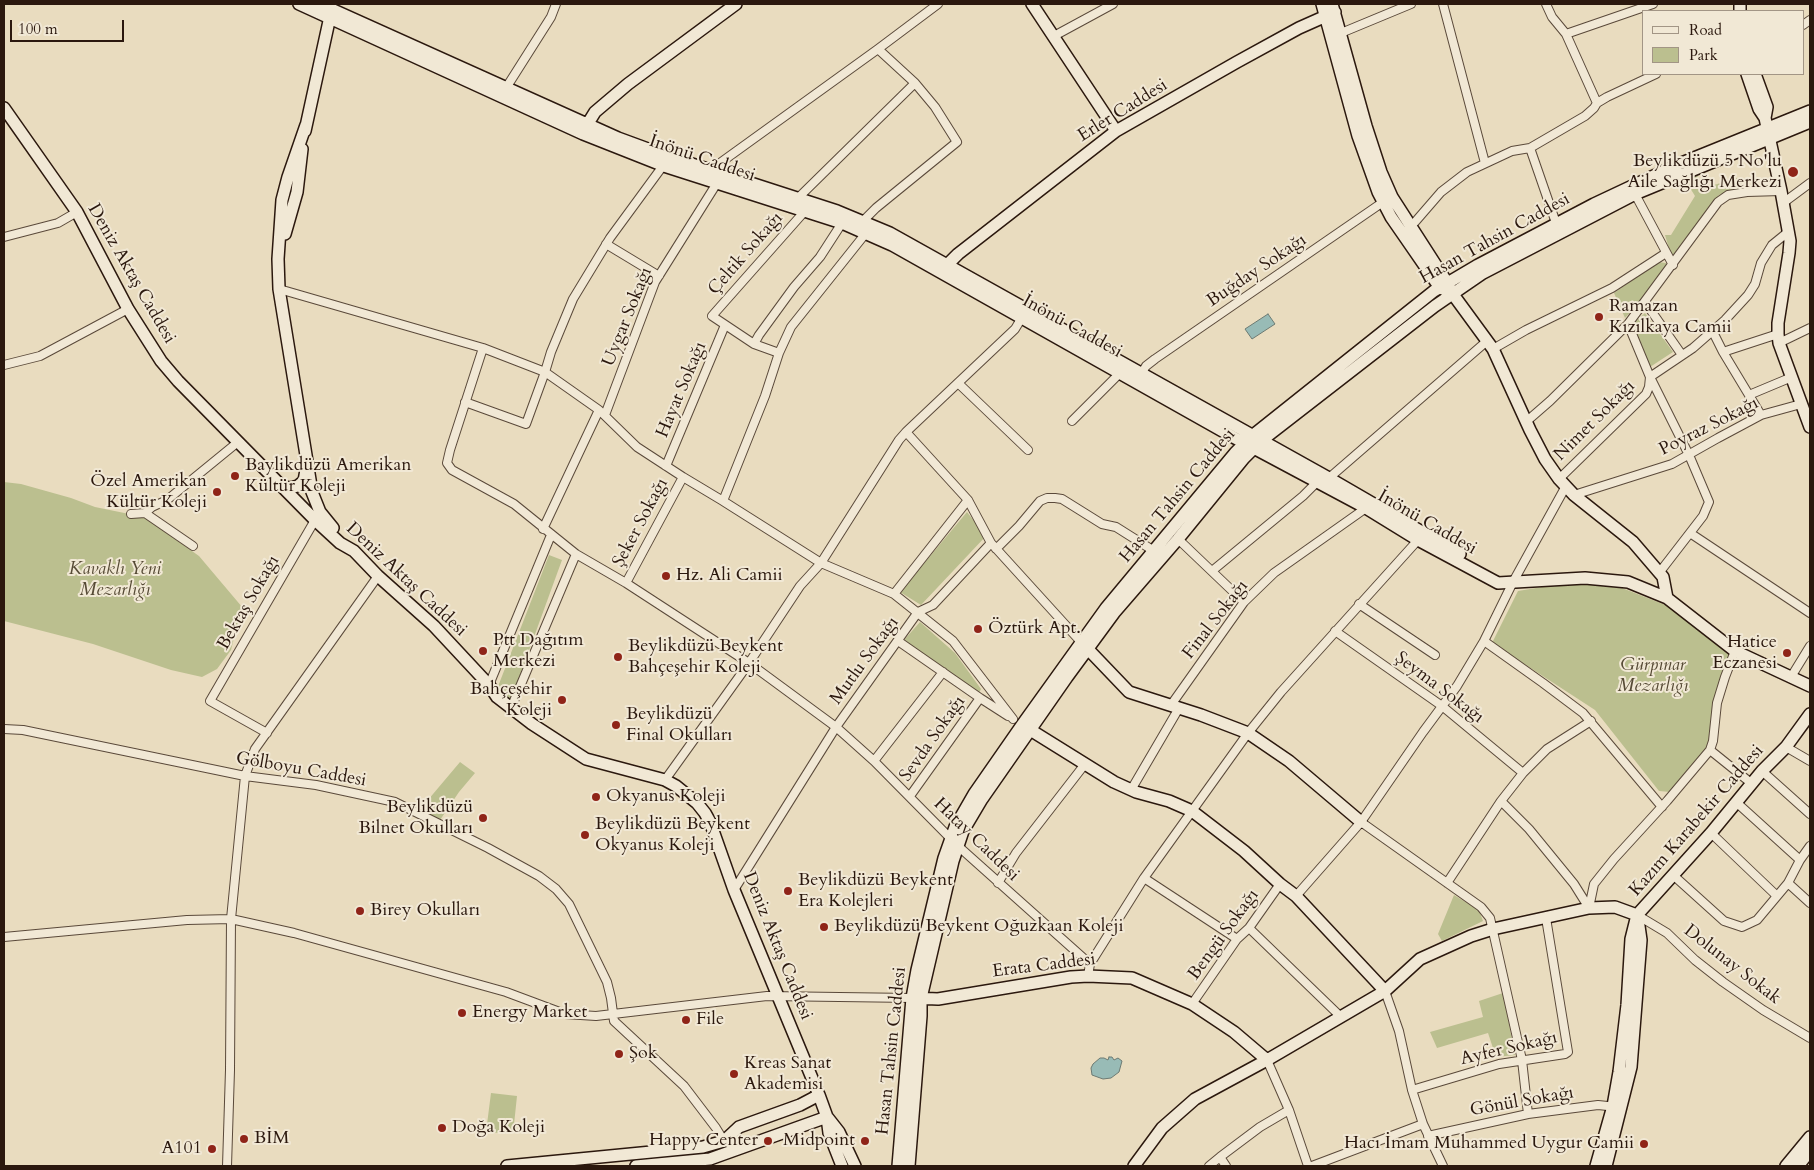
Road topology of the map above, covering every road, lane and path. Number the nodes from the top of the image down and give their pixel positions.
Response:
1 (299, 4) edge
2 (556, 4) edge
3 (736, 4) edge
4 (938, 4) edge
5 (1032, 4) edge
6 (1113, 4) edge
7 (1322, 4) edge
8 (1411, 4) edge
9 (1443, 4) edge
10 (1546, 4) edge
11 (1653, 4) edge
12 (326, 8) edge
13 (1331, 10) edge
14 (1341, 33) junction
15 (1566, 34) junction
16 (1054, 36) junction
17 (878, 50) junction
18 (1654, 75) edge
19 (1747, 75) edge
20 (1756, 75) edge
21 (915, 84) junction
22 (503, 92) junction
23 (1597, 103) junction
24 (4, 108) edge
25 (1810, 111) edge
26 (547, 112) junction
27 (1810, 122) edge
28 (587, 125) junction
29 (1768, 128) junction
30 (1116, 131) junction
31 (616, 142) junction
32 (1530, 148) junction
33 (666, 161) junction
34 (1485, 164) junction
35 (717, 177) junction
36 (1810, 183) edge
37 (1781, 191) junction
38 (1635, 194) junction
39 (1388, 200) junction
40 (1783, 203) junction
41 (803, 204) junction
42 (77, 212) junction
43 (1415, 222) dead end
44 (1556, 223) junction
45 (842, 224) junction
46 (865, 227) junction
47 (1788, 232) junction
48 (4, 237) edge
49 (606, 244) junction
50 (1666, 253) junction
51 (1673, 265) junction
52 (944, 269) junction
53 (659, 276) junction
54 (1447, 288) junction
55 (279, 289) junction
56 (1646, 302) junction
57 (128, 309) junction
58 (1024, 315) junction
59 (1628, 324) junction
60 (725, 326) junction
61 (1810, 328) edge
62 (1712, 330) junction
63 (1779, 338) junction
64 (754, 344) junction
65 (1490, 345) junction
66 (483, 348) junction
67 (1724, 352) junction
68 (779, 353) junction
69 (1682, 355) junction
70 (4, 366) edge
71 (545, 372) junction
72 (1120, 373) junction
73 (1141, 374) junction
74 (1650, 377) junction
75 (1792, 377) junction
76 (958, 383) junction
77 (1749, 395) junction
78 (465, 402) junction
79 (1801, 404) junction
80 (602, 412) junction
81 (1761, 415) junction
82 (1527, 421) junction
83 (1072, 422) dead end
84 (1810, 427) edge
85 (906, 432) junction
86 (238, 442) junction
87 (1253, 442) junction
88 (1028, 450) dead end
89 (1689, 455) junction
90 (305, 456) junction
91 (666, 466) junction
92 (683, 478) junction
93 (1329, 478) junction
94 (1316, 483) junction
95 (281, 486) junction
96 (1566, 487) junction
97 (723, 500) junction
98 (968, 500) junction
99 (1366, 508) junction
100 (131, 514) dead end
101 (145, 514) junction
102 (315, 520) junction
103 (543, 529) junction
104 (1690, 533) junction
105 (551, 535) junction
106 (1178, 539) junction
107 (1418, 540) junction
108 (193, 546) dead end
109 (994, 546) junction
110 (354, 551) junction
111 (1154, 551) junction
112 (576, 554) junction
113 (821, 563) junction
114 (1212, 571) junction
115 (1659, 573) junction
116 (378, 576) junction
117 (1511, 582) junction
118 (626, 583) junction
119 (894, 594) junction
120 (1667, 598) junction
121 (1244, 602) junction
122 (1359, 604) junction
123 (918, 612) junction
124 (1810, 613) edge
125 (1335, 631) junction
126 (898, 641) junction
127 (1484, 641) junction
128 (1084, 646) junction
129 (1810, 646) edge
130 (1735, 651) junction
131 (1435, 655) dead end
132 (749, 663) junction
133 (943, 672) junction
134 (1791, 677) junction
135 (489, 685) junction
136 (1810, 686) edge
137 (980, 698) junction
138 (1175, 706) junction
139 (1442, 706) junction
140 (511, 708) junction
141 (1810, 714) edge
142 (1591, 721) junction
143 (1022, 724) junction
144 (836, 726) junction
145 (4, 729) edge
146 (267, 733) junction
147 (1248, 733) junction
148 (1786, 746) junction
149 (1710, 750) junction
150 (874, 761) junction
151 (1810, 761) edge
152 (1085, 764) junction
153 (1762, 771) junction
154 (1523, 773) junction
155 (245, 776) junction
156 (665, 780) junction
157 (1751, 783) junction
158 (1131, 790) junction
159 (910, 796) junction
160 (1501, 801) junction
161 (1736, 802) junction
162 (1662, 806) junction
163 (1192, 811) junction
164 (1810, 814) edge
165 (1361, 822) junction
166 (1711, 832) junction
167 (955, 843) junction
168 (1810, 846) edge
169 (1800, 860) junction
170 (1673, 875) junction
171 (1144, 878) junction
172 (998, 883) junction
173 (1447, 883) junction
174 (1788, 883) junction
175 (1280, 884) junction
176 (734, 890) junction
177 (1296, 896) junction
178 (1777, 896) junction
179 (1810, 903) edge
180 (1589, 908) junction
181 (1637, 915) junction
182 (1546, 918) junction
183 (231, 919) junction
184 (1249, 928) junction
185 (1493, 929) junction
186 (4, 937) edge
187 (1238, 939) junction
188 (1089, 970) junction
189 (1386, 991) junction
190 (779, 997) junction
191 (916, 998) junction
192 (1192, 1004) junction
193 (613, 1014) junction
194 (1341, 1017) junction
195 (1810, 1038) edge
196 (1267, 1060) junction
197 (1522, 1060) junction
198 (1412, 1090) junction
199 (819, 1095) junction
200 (1617, 1107) junction
201 (1289, 1110) junction
202 (1528, 1114) junction
203 (827, 1117) junction
204 (1423, 1124) junction
205 (1428, 1136) junction
206 (1810, 1137) edge
207 (724, 1141) junction
208 (1810, 1151) edge
209 (730, 1152) junction
210 (1220, 1157) junction
211 (227, 1166) edge
212 (507, 1166) edge
213 (636, 1166) edge
214 (842, 1166) edge
215 (855, 1166) edge
216 (898, 1166) edge
217 (909, 1166) edge
218 (1134, 1166) edge
219 (1209, 1166) edge
220 (1226, 1166) edge
221 (1310, 1166) edge
222 (1443, 1166) edge
223 (1596, 1166) edge
224 (1606, 1166) edge
225 (1786, 1166) edge
226 (1798, 1166) edge

1 - 12 street
2 - 22 street
3 - 28 street
4 - 17 street, Uygar Sokağı
5 - 16 street
6 - 16 street
7 - 13 street
8 - 14 street
9 - 34 street
10 - 15 street
11 - 15 street
12 - 22 street
12 - 55 street
13 - 14 street
13 - 30 street, Erler Caddesi
13 - 39 street
14 - 39 street
15 - 23 street
16 - 30 street
17 - 21 street
17 - 35 street, Uygar Sokağı
18 - 23 street
19 - 29 street
20 - 29 street
21 - 41 street, Çeltik Sokağı
21 - 46 street
22 - 26 street
23 - 32 street
24 - 42 street, Deniz Aktaş Caddesi
25 - 29 street, Hasan Tahsin Caddesi
26 - 28 street
26 - 31 street
27 - 29 street, Hasan Tahsin Caddesi
28 - 31 street
29 - 37 street
29 - 38 street, Hasan Tahsin Caddesi
29 - 44 street, Hasan Tahsin Caddesi
30 - 52 street, Erler Caddesi
31 - 33 street
32 - 34 street
32 - 44 street
33 - 35 street
33 - 49 street
34 - 43 street
35 - 41 street
35 - 53 street, Uygar Sokağı
36 - 40 street
37 - 40 street
37 - 51 street
38 - 50 street
38 - 54 street, Hasan Tahsin Caddesi
39 - 54 street
39 - 73 street, Buğday Sokağı
40 - 47 street
41 - 45 street
41 - 46 street
41 - 60 street, Çeltik Sokağı
42 - 48 street
42 - 57 street, Deniz Aktaş Caddesi
44 - 54 street, Hasan Tahsin Caddesi
45 - 46 street
45 - 64 street
46 - 52 street
46 - 68 street
47 - 62 street, Nimet Sokağı
47 - 63 street
49 - 53 street
49 - 71 street
50 - 51 street
50 - 65 street
51 - 56 street
52 - 58 street
53 - 80 street, Uygar Sokağı
54 - 65 street
54 - 87 street, Hasan Tahsin Caddesi
55 - 66 street
55 - 90 street
56 - 59 street
56 - 69 street
57 - 70 street
57 - 86 street, Deniz Aktaş Caddesi
58 - 72 street, İnönü Caddesi
58 - 73 street
58 - 76 street
59 - 74 street
59 - 82 street
60 - 64 street
60 - 91 street, Hayat Sokağı
61 - 63 street
62 - 67 street
62 - 69 street, Nimet Sokağı
63 - 67 street
63 - 75 street
64 - 68 street
65 - 82 street
65 - 93 street
66 - 71 street
66 - 78 street
67 - 77 street
68 - 97 street
69 - 74 street, Nimet Sokağı
71 - 78 street
71 - 80 street
72 - 83 street
72 - 87 street, İnönü Caddesi
73 - 87 street
74 - 89 street
74 - 96 street, Nimet Sokağı
75 - 77 street
75 - 79 street
76 - 85 street
76 - 88 street
77 - 81 street
78 - 103 street, Hatay Caddesi
79 - 81 street, Poyraz Sokağı
79 - 84 street
80 - 91 street
80 - 103 street, Uygar Sokağı
81 - 89 street, Poyraz Sokağı
82 - 96 street
85 - 98 street
85 - 113 street
86 - 95 street, Deniz Aktaş Caddesi
86 - 101 street
87 - 93 street, İnönü Caddesi
87 - 94 street, İnönü Caddesi
87 - 106 street, Hasan Tahsin Caddesi
87 - 111 street, Hasan Tahsin Caddesi
89 - 96 street, Poyraz Sokağı
89 - 104 street
90 - 95 street
90 - 110 street
91 - 92 street
92 - 97 street
92 - 118 street, Şeker Sokağı
93 - 117 street, İnönü Caddesi
94 - 99 street, İnönü Caddesi
94 - 114 street
95 - 102 street, Deniz Aktaş Caddesi
96 - 115 street
96 - 117 street, Nimet Sokağı
97 - 113 street
98 - 109 street
98 - 119 street
99 - 107 street, İnönü Caddesi
99 - 121 street, Final Sokağı
100 - 101 street
101 - 108 street
102 - 110 street, Deniz Aktaş Caddesi
102 - 146 street, Bektaş Sokağı
103 - 105 street, Hatay Caddesi
104 - 115 street
104 - 124 street
105 - 112 street, Hatay Caddesi
105 - 135 street
106 - 114 street
106 - 128 street, Hasan Tahsin Caddesi
107 - 117 street, İnönü Caddesi
107 - 122 street
109 - 111 street
109 - 123 street
109 - 128 street
110 - 116 street, Deniz Aktaş Caddesi
111 - 128 street, Hasan Tahsin Caddesi
112 - 118 street, Hatay Caddesi
112 - 140 street
113 - 119 street
113 - 132 street
114 - 121 street
115 - 120 street
116 - 135 street, Deniz Aktaş Caddesi
116 - 146 street
117 - 120 street
117 - 127 street, Nimet Sokağı
118 - 132 street, Hatay Caddesi
119 - 123 street
120 - 130 street
121 - 138 street, Final Sokağı
122 - 125 street
122 - 131 street
123 - 126 street, Mutlu Sokağı
123 - 143 street
125 - 139 street, Şeyma Sokağı
125 - 147 street
126 - 133 street
126 - 144 street, Mutlu Sokağı
127 - 139 street, Nimet Sokağı
127 - 142 street
128 - 138 street
128 - 143 street, Hasan Tahsin Caddesi
129 - 134 street
130 - 134 street
130 - 149 street
132 - 144 street, Hatay Caddesi
132 - 156 street
133 - 137 street
133 - 150 street
134 - 136 street
135 - 140 street, Deniz Aktaş Caddesi
137 - 143 street
137 - 159 street, Sevda Sokağı
138 - 147 street
138 - 158 street, Final Sokağı
139 - 154 street, Şeyma Sokağı
139 - 165 street, Nimet Sokağı
140 - 156 street, Deniz Aktaş Caddesi
141 - 148 street, Kazım Karabekir Caddesi
142 - 154 street
142 - 162 street
143 - 152 street
143 - 167 street, Hasan Tahsin Caddesi
144 - 150 street, Hatay Caddesi
144 - 176 street, Mutlu Sokağı
145 - 155 street, Gölboyu Caddesi
146 - 155 street
147 - 163 street
147 - 165 street
148 - 151 street
148 - 153 street, Kazım Karabekir Caddesi
149 - 157 street
149 - 162 street
150 - 159 street, Hatay Caddesi
152 - 158 street
152 - 172 street
153 - 157 street, Kazım Karabekir Caddesi
153 - 164 street
154 - 160 street
155 - 183 street
155 - 193 street, Gölboyu Caddesi
156 - 176 street, Deniz Aktaş Caddesi
157 - 161 street, Kazım Karabekir Caddesi
158 - 163 street
159 - 167 street, Hatay Caddesi
160 - 173 street
160 - 180 street
161 - 166 street, Kazım Karabekir Caddesi
161 - 169 street
162 - 180 street
163 - 171 street
163 - 175 street
165 - 173 street
165 - 177 street, Nimet Sokağı
166 - 170 street, Kazım Karabekir Caddesi
166 - 178 street
167 - 172 street, Hatay Caddesi
167 - 191 street, Hasan Tahsin Caddesi
168 - 169 street
169 - 174 street
170 - 178 street
170 - 181 street, Kazım Karabekir Caddesi
171 - 187 street
171 - 188 street
172 - 188 street, Hatay Caddesi
173 - 185 street
174 - 178 street
174 - 179 street
175 - 177 street
175 - 184 street, Bengü Sokağı
176 - 190 street, Deniz Aktaş Caddesi
177 - 189 street
180 - 181 street
180 - 182 street
181 - 195 street, Dolunay Sokak
181 - 200 street, Kazım Karabekir Caddesi
182 - 185 street
182 - 197 street, Ayfer Sokağı
183 - 186 street
183 - 193 street
183 - 211 street
184 - 187 street, Bengü Sokağı
184 - 194 street
185 - 189 street
185 - 197 street
187 - 192 street, Bengü Sokağı
188 - 191 street, Erata Caddesi
188 - 192 street, Erata Caddesi
189 - 194 street
189 - 198 street
190 - 191 street
190 - 193 street
190 - 199 street, Deniz Aktaş Caddesi
191 - 216 street, Hasan Tahsin Caddesi
191 - 217 street
192 - 196 street, Erata Caddesi
193 - 207 street
194 - 196 street
196 - 201 street
196 - 218 street
197 - 198 street, Ayfer Sokağı
197 - 202 street
198 - 204 street
199 - 203 street, Deniz Aktaş Caddesi
199 - 207 street
200 - 202 street, Gönül Sokağı
200 - 223 street
200 - 224 street, Kazım Karabekir Caddesi
201 - 210 street
201 - 221 street
202 - 205 street, Gönül Sokağı
203 - 209 street
203 - 214 street
203 - 215 street
204 - 205 street
204 - 221 street
205 - 222 street
206 - 225 street
207 - 209 street
207 - 212 street
208 - 226 street
209 - 213 street
210 - 219 street
210 - 220 street

